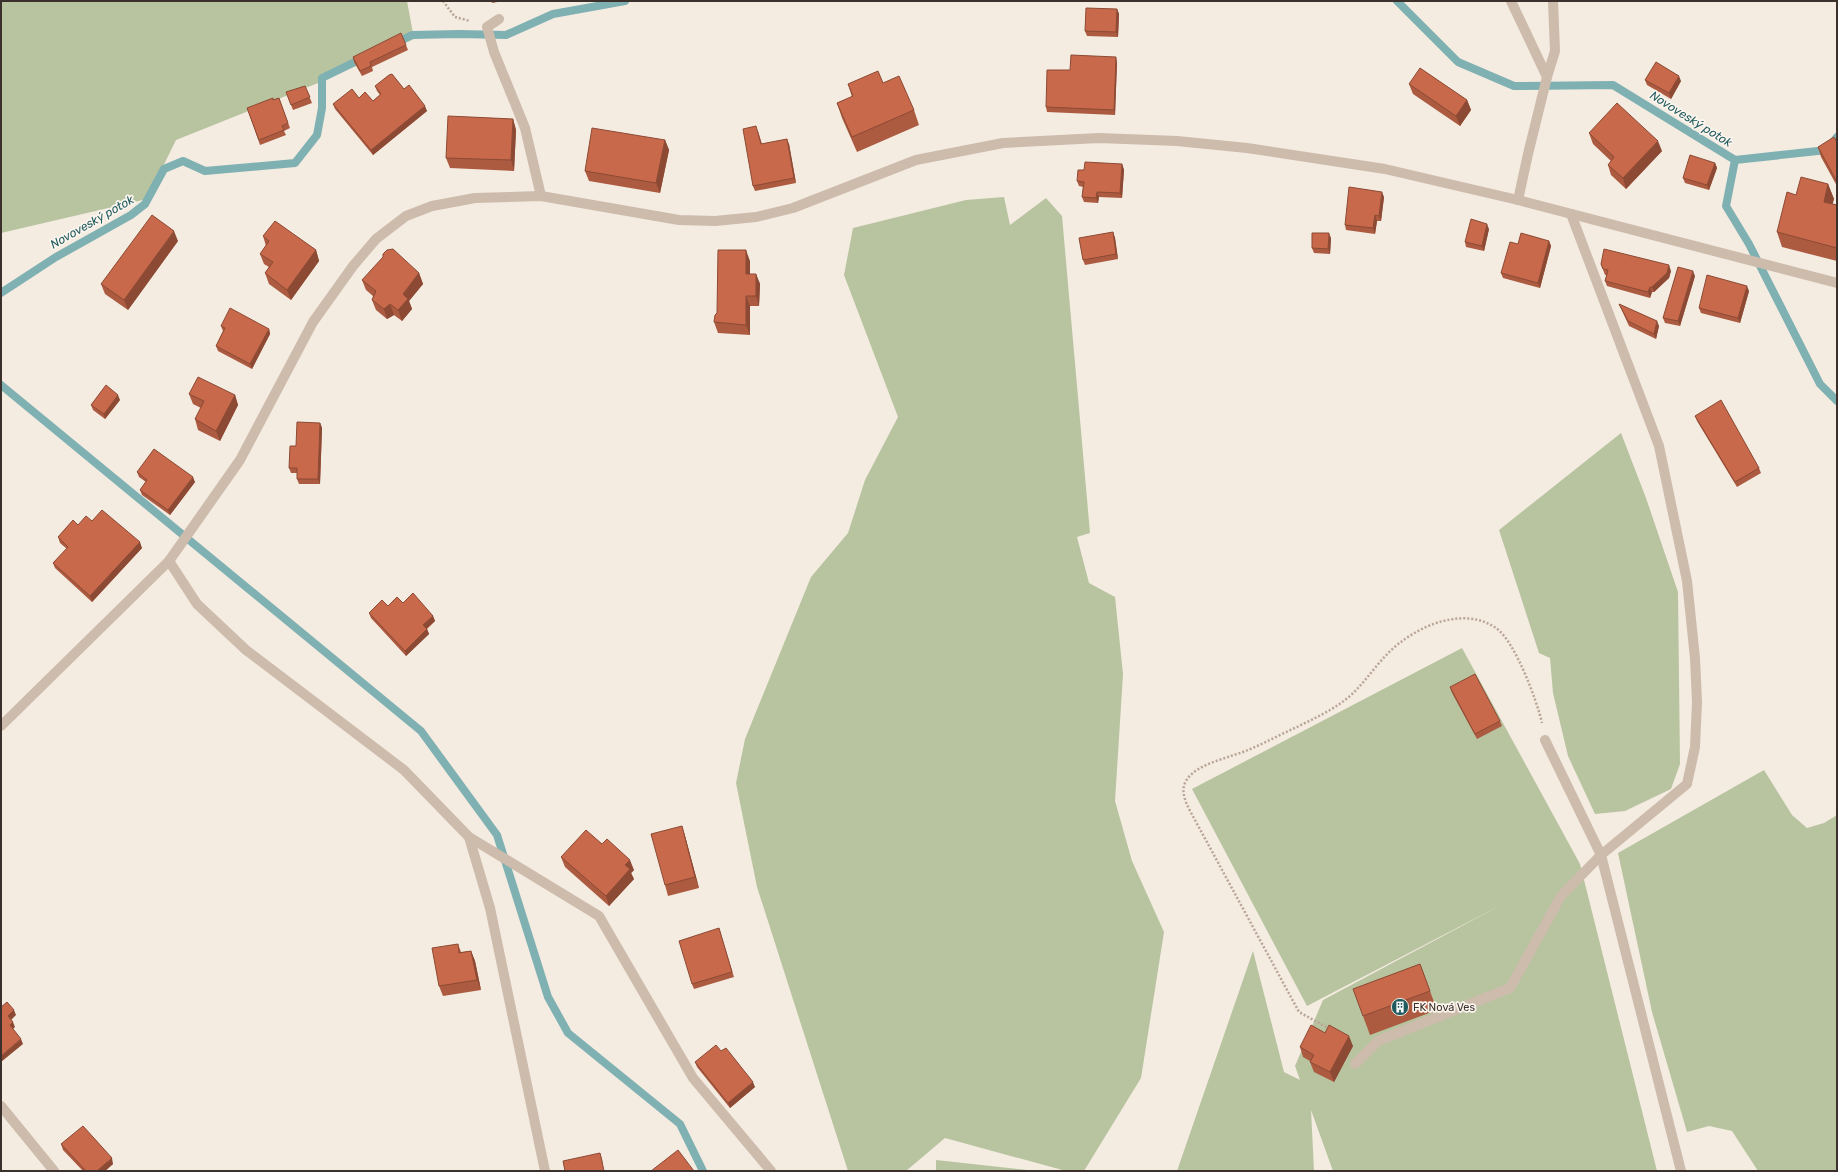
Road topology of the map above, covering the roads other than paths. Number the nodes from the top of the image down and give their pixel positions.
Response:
1 (1511, 1) edge
2 (1553, 1) edge
3 (499, 19) dead end
4 (1547, 77) junction
5 (541, 196) junction
6 (1518, 200) junction
7 (1571, 214) junction
8 (1837, 283) edge
9 (169, 561) junction
10 (1, 726) edge
11 (1545, 740) road end
12 (469, 837) junction
13 (1601, 855) junction
14 (1355, 1064) dead end
15 (1, 1106) edge
16 (54, 1171) edge
17 (545, 1171) edge
18 (771, 1171) edge
19 (1682, 1171) edge

1 - 4 street
2 - 4 street
3 - 5 street
4 - 6 street
5 - 6 street
5 - 9 street
6 - 7 street
7 - 8 street
7 - 13 street
9 - 10 street
9 - 12 street
11 - 13 street
12 - 17 street
12 - 18 street
13 - 14 street
13 - 19 street
15 - 16 street

